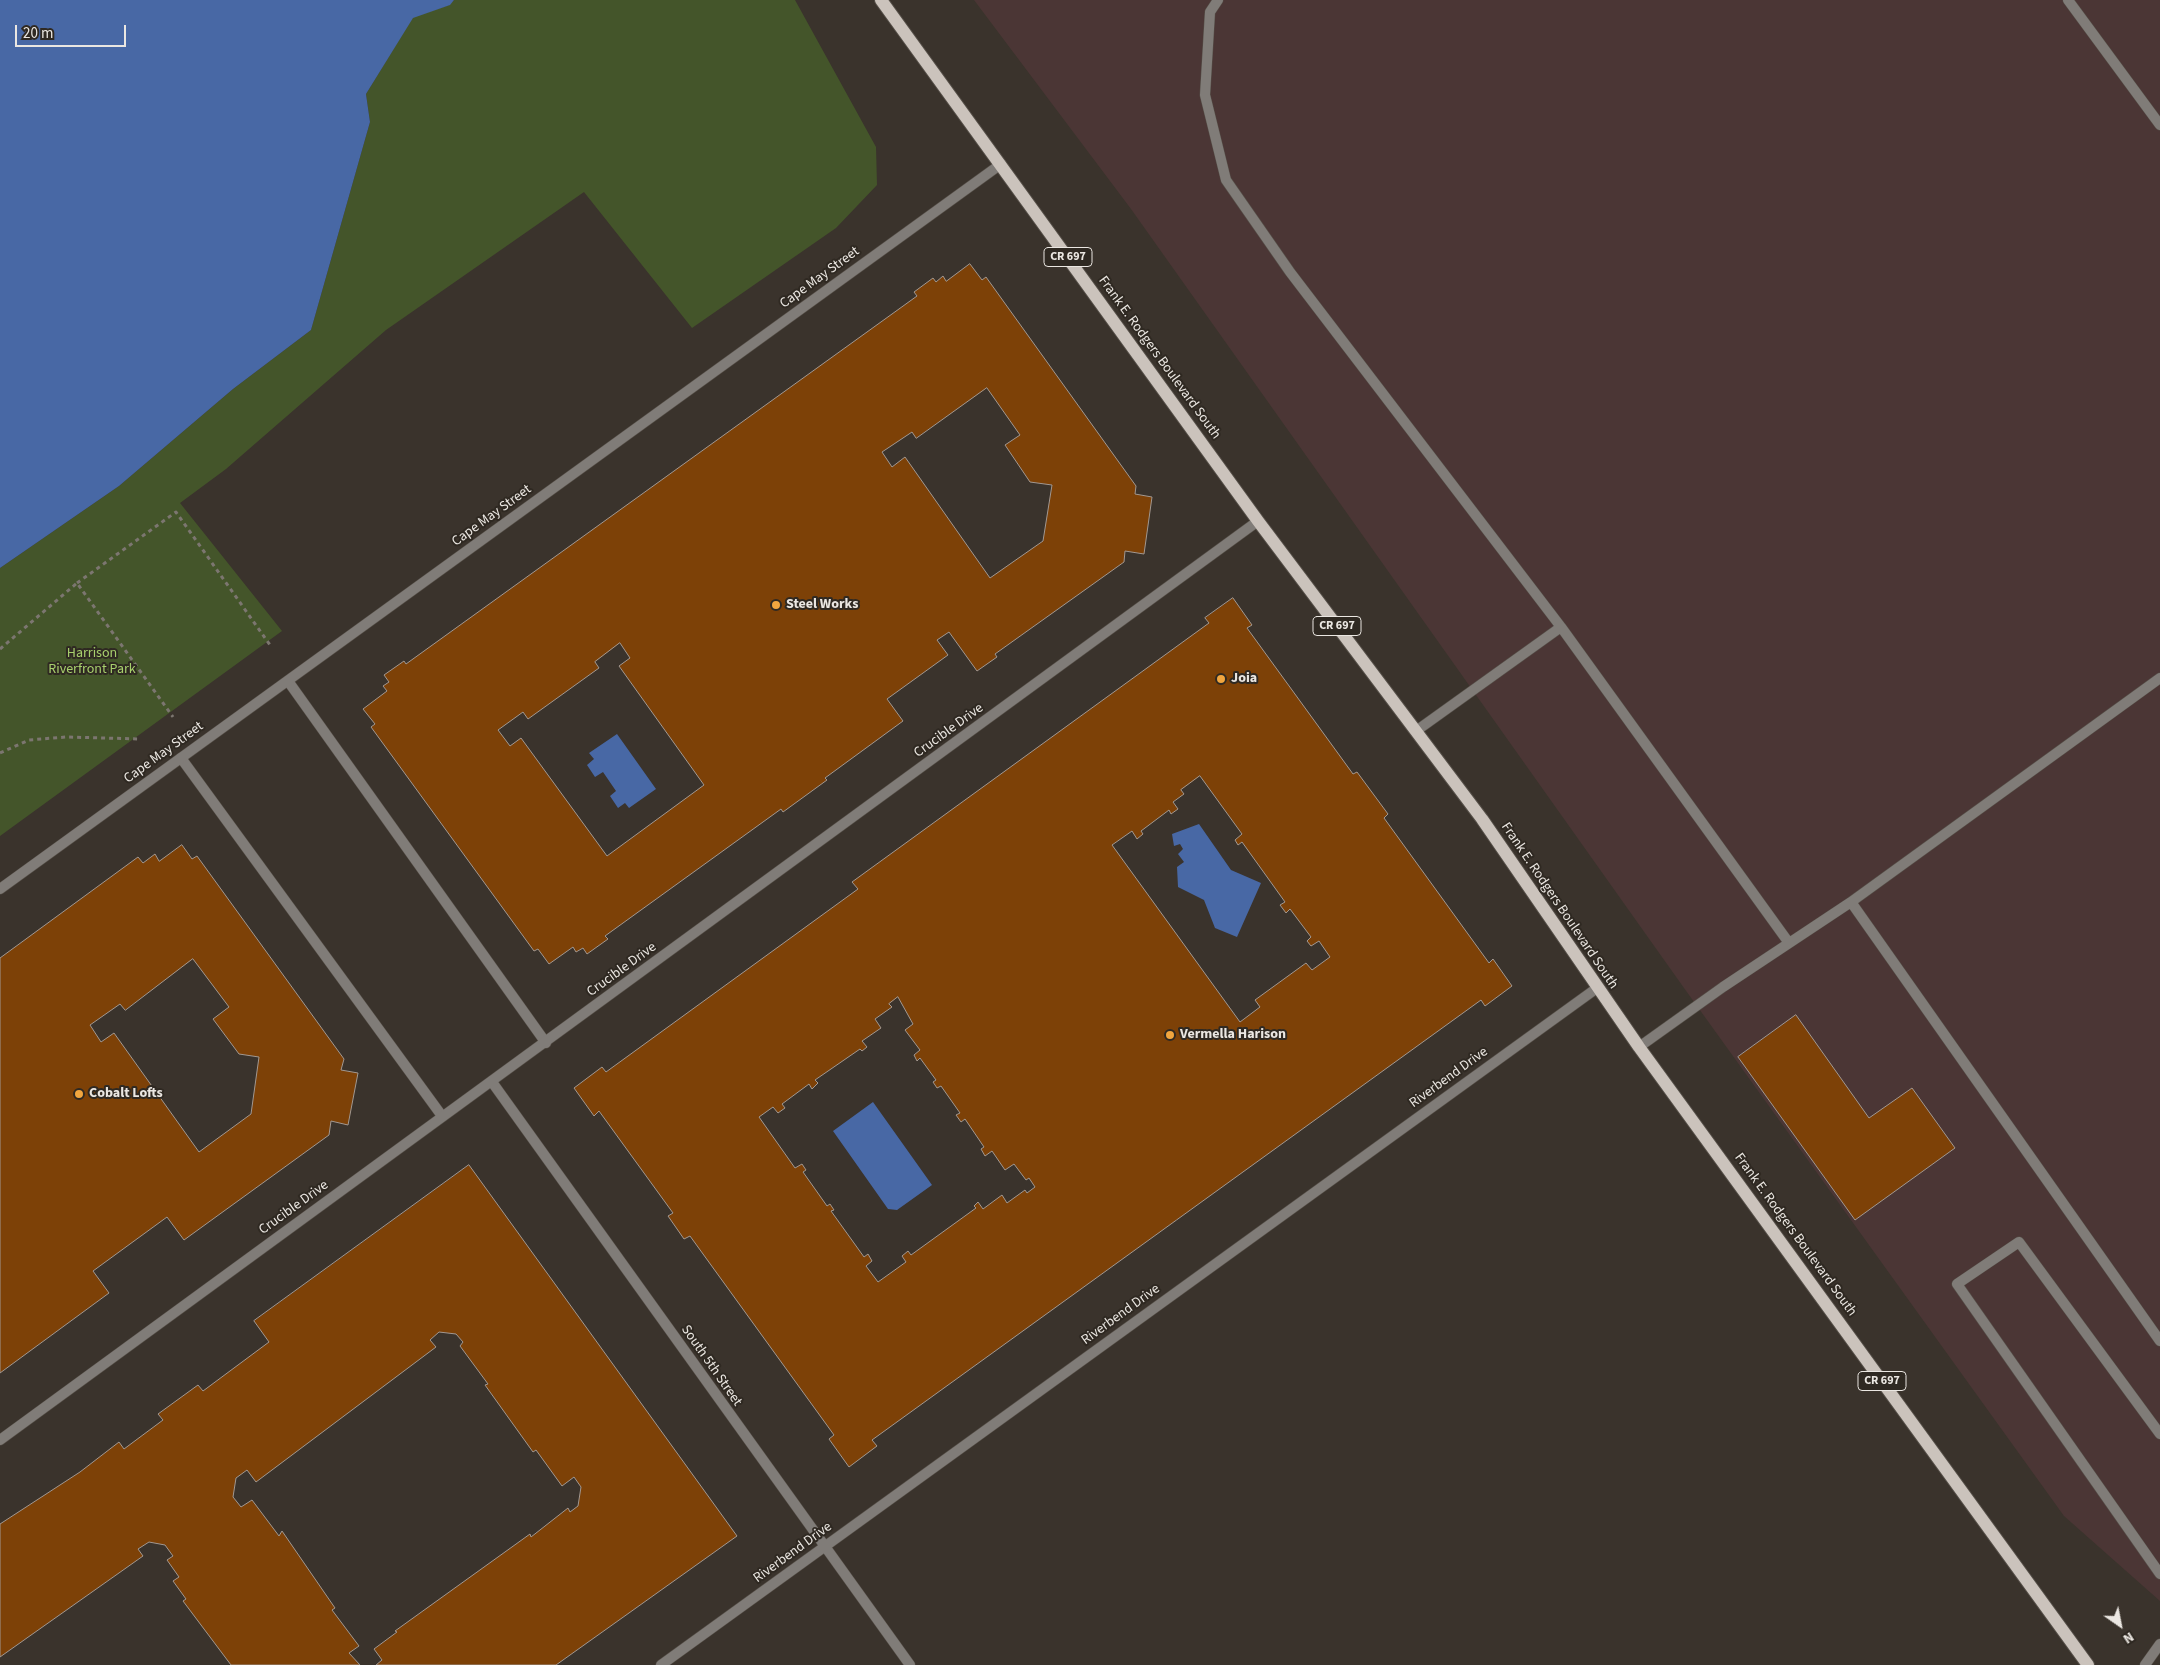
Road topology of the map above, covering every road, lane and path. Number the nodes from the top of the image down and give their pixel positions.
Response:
1 (881, 0) edge
2 (1218, 0) edge
3 (2068, 0) edge
4 (2160, 125) edge
5 (1000, 164) junction
6 (1258, 521) junction
7 (77, 583) junction
8 (1561, 627) junction
9 (270, 645) dead end
10 (0, 649) edge
11 (2160, 678) edge
12 (288, 681) junction
13 (172, 716) dead end
14 (1416, 731) junction
15 (141, 739) dead end
16 (0, 753) edge
17 (181, 758) junction
18 (0, 890) edge
19 (1851, 902) junction
20 (1789, 943) junction
21 (1597, 988) junction
22 (546, 1043) junction
23 (1639, 1047) junction
24 (492, 1082) junction
25 (442, 1116) junction
26 (2160, 1340) edge
27 (2160, 1434) edge
28 (0, 1440) edge
29 (824, 1547) junction
30 (2160, 1574) edge
31 (2160, 1644) edge
32 (661, 1665) edge
33 (910, 1665) edge
34 (2088, 1665) edge
35 (2146, 1665) edge

1 - 5 main road, Frank E. Rodgers Boulevard South / CR 697
2 - 8 street
3 - 4 street
5 - 6 main road, Frank E. Rodgers Boulevard South / CR 697
5 - 12 street, Cape May Street
6 - 14 main road, Frank E. Rodgers Boulevard South / CR 697
6 - 22 street, Crucible Drive
7 - 9 path
7 - 10 path
7 - 13 path
8 - 14 street
8 - 20 street
11 - 19 street
12 - 17 street, Cape May Street
12 - 22 street
14 - 21 main road, Frank E. Rodgers Boulevard South / CR 697
15 - 16 path
17 - 18 street, Cape May Street
17 - 25 street
19 - 20 street
19 - 26 street
20 - 23 street
21 - 23 main road, Frank E. Rodgers Boulevard South / CR 697
21 - 29 street, Riverbend Drive
22 - 24 street, Crucible Drive
23 - 34 main road, Frank E. Rodgers Boulevard South / CR 697
24 - 25 street, Crucible Drive
24 - 29 street, South 5th Street
25 - 28 street, Crucible Drive
27 - 30 street
29 - 32 street, Riverbend Drive
29 - 33 street, South 5th Street
31 - 35 street

